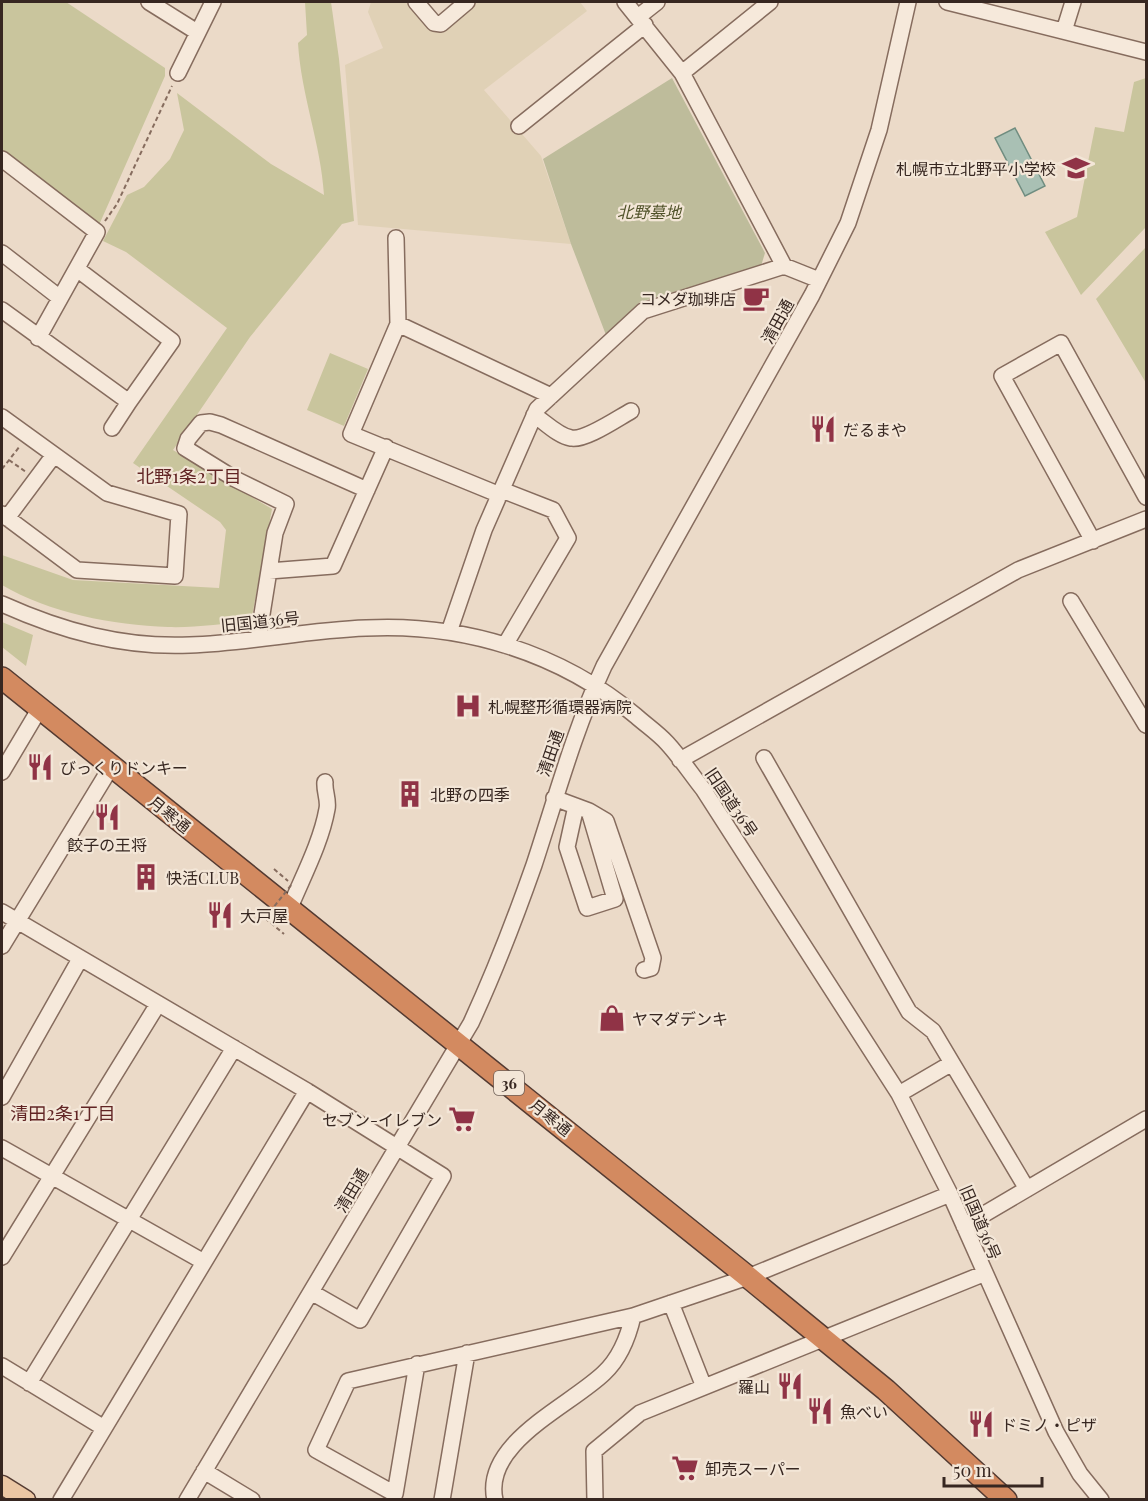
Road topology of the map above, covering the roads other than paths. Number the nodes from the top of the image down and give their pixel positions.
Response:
1 (149, 2) edge
2 (213, 2) edge
3 (416, 2) edge
4 (467, 2) edge
5 (625, 2) edge
6 (657, 2) edge
7 (770, 2) edge
8 (908, 2) edge
9 (947, 2) edge
10 (1073, 2) edge
11 (994, 7) edge
12 (641, 21) junction
13 (1064, 31) junction
14 (197, 32) junction
15 (1146, 52) edge
16 (178, 73) road end
17 (682, 73) junction
18 (519, 126) dead end
19 (2, 159) edge
20 (396, 238) dead end
21 (2, 253) edge
22 (784, 266) junction
23 (77, 269) junction
24 (819, 280) junction
25 (60, 298) junction
26 (2, 310) edge
27 (398, 324) junction
28 (38, 338) junction
29 (551, 396) junction
30 (129, 402) junction
31 (631, 411) dead end
32 (534, 415) junction
33 (2, 417) edge
34 (112, 428) dead end
35 (386, 447) junction
36 (54, 455) junction
37 (367, 490) junction
38 (501, 492) junction
39 (1146, 497) edge
40 (4, 516) edge
41 (1146, 519) edge
42 (1093, 540) junction
43 (269, 571) junction
44 (1071, 601) dead end
45 (2, 604) edge
46 (449, 632) junction
47 (258, 639) junction
48 (506, 645) junction
49 (2, 678) edge
50 (596, 686) junction
51 (40, 708) junction
52 (1146, 725) edge
53 (765, 758) dead end
54 (680, 759) junction
55 (111, 767) junction
56 (2, 772) edge
57 (325, 782) dead end
58 (554, 798) junction
59 (583, 809) junction
60 (289, 910) junction
61 (2, 912) edge
62 (16, 921) junction
63 (2, 946) edge
64 (80, 959) junction
65 (644, 970) dead end
66 (158, 1004) junction
67 (458, 1045) junction
68 (234, 1048) junction
69 (952, 1063) junction
70 (307, 1091) junction
71 (899, 1094) junction
72 (2, 1097) edge
73 (1146, 1119) edge
74 (2, 1148) edge
75 (397, 1148) junction
76 (52, 1178) junction
77 (1028, 1189) junction
78 (950, 1194) junction
79 (128, 1222) junction
80 (964, 1226) junction
81 (2, 1257) edge
82 (204, 1263) junction
83 (983, 1274) junction
84 (748, 1277) junction
85 (311, 1292) junction
86 (671, 1303) junction
87 (633, 1316) junction
88 (824, 1339) junction
89 (467, 1353) junction
90 (417, 1364) junction
91 (2, 1366) edge
92 (29, 1383) junction
93 (704, 1387) junction
94 (104, 1428) junction
95 (204, 1471) junction
96 (2, 1485) edge
97 (26, 1500) edge
98 (61, 1500) edge
99 (187, 1500) edge
100 (252, 1500) edge
101 (442, 1500) edge
102 (495, 1500) edge
103 (595, 1500) edge
104 (1006, 1500) edge
105 (1101, 1500) edge

1 - 14 street
2 - 14 street
3 - 4 street
5 - 12 street
6 - 12 street
7 - 17 street
8 - 24 street, 清田通
9 - 11 street
10 - 13 street
11 - 13 street
12 - 17 street
12 - 18 street
13 - 15 street
14 - 16 street
17 - 22 street
19 - 23 street
20 - 27 street
21 - 25 street
22 - 24 street
22 - 29 street
23 - 25 street
23 - 30 street
24 - 50 street, 清田通
25 - 28 street
26 - 28 street
27 - 29 street
27 - 35 street
28 - 30 street
29 - 32 street
30 - 34 street
31 - 32 street
32 - 38 street
33 - 36 street
35 - 37 street
35 - 38 street
36 - 40 street
36 - 40 street
37 - 43 street
37 - 43 street
38 - 46 street
38 - 48 street
39 - 42 street
41 - 42 street
42 - 54 street
43 - 47 street
44 - 52 street
45 - 47 street, 旧国道36号
46 - 47 street, 旧国道36号
46 - 48 street, 旧国道36号
48 - 50 street, 旧国道36号
49 - 51 highway, 月寒通 / 36
50 - 54 street, 旧国道36号
50 - 58 street, 清田通
51 - 55 highway, 月寒通 / 36
51 - 56 street
53 - 69 street
54 - 71 street, 旧国道36号
55 - 60 highway, 月寒通 / 36
55 - 62 street
57 - 60 street
58 - 59 street
58 - 67 street, 清田通
59 - 59 street
59 - 65 street
60 - 67 highway, 月寒通 / 36
61 - 62 street
62 - 63 street
62 - 64 street
64 - 66 street
64 - 72 street
66 - 68 street
66 - 76 street
67 - 75 street, 清田通
67 - 84 highway, 月寒通 / 36
68 - 70 street
68 - 79 street
69 - 71 street
69 - 77 street
70 - 75 street
70 - 82 street
71 - 78 street, 旧国道36号
73 - 77 street
74 - 76 street
75 - 85 street, 清田通
75 - 85 street
76 - 79 street
76 - 81 street
77 - 80 street
78 - 80 street, 旧国道36号
78 - 84 street
79 - 82 street
79 - 92 street
80 - 83 street, 旧国道36号
82 - 94 street
83 - 88 street
83 - 105 street, 旧国道36号
84 - 86 street
84 - 88 highway, 月寒通 / 36
85 - 95 street, 清田通
86 - 87 street
86 - 93 street
87 - 89 street
87 - 102 street
88 - 93 street
88 - 104 highway, 月寒通 / 36
89 - 90 street
89 - 101 street
90 - 90 street
91 - 92 street
92 - 94 street
93 - 103 street
94 - 98 street
95 - 99 street, 清田通
95 - 100 street
96 - 97 main road

